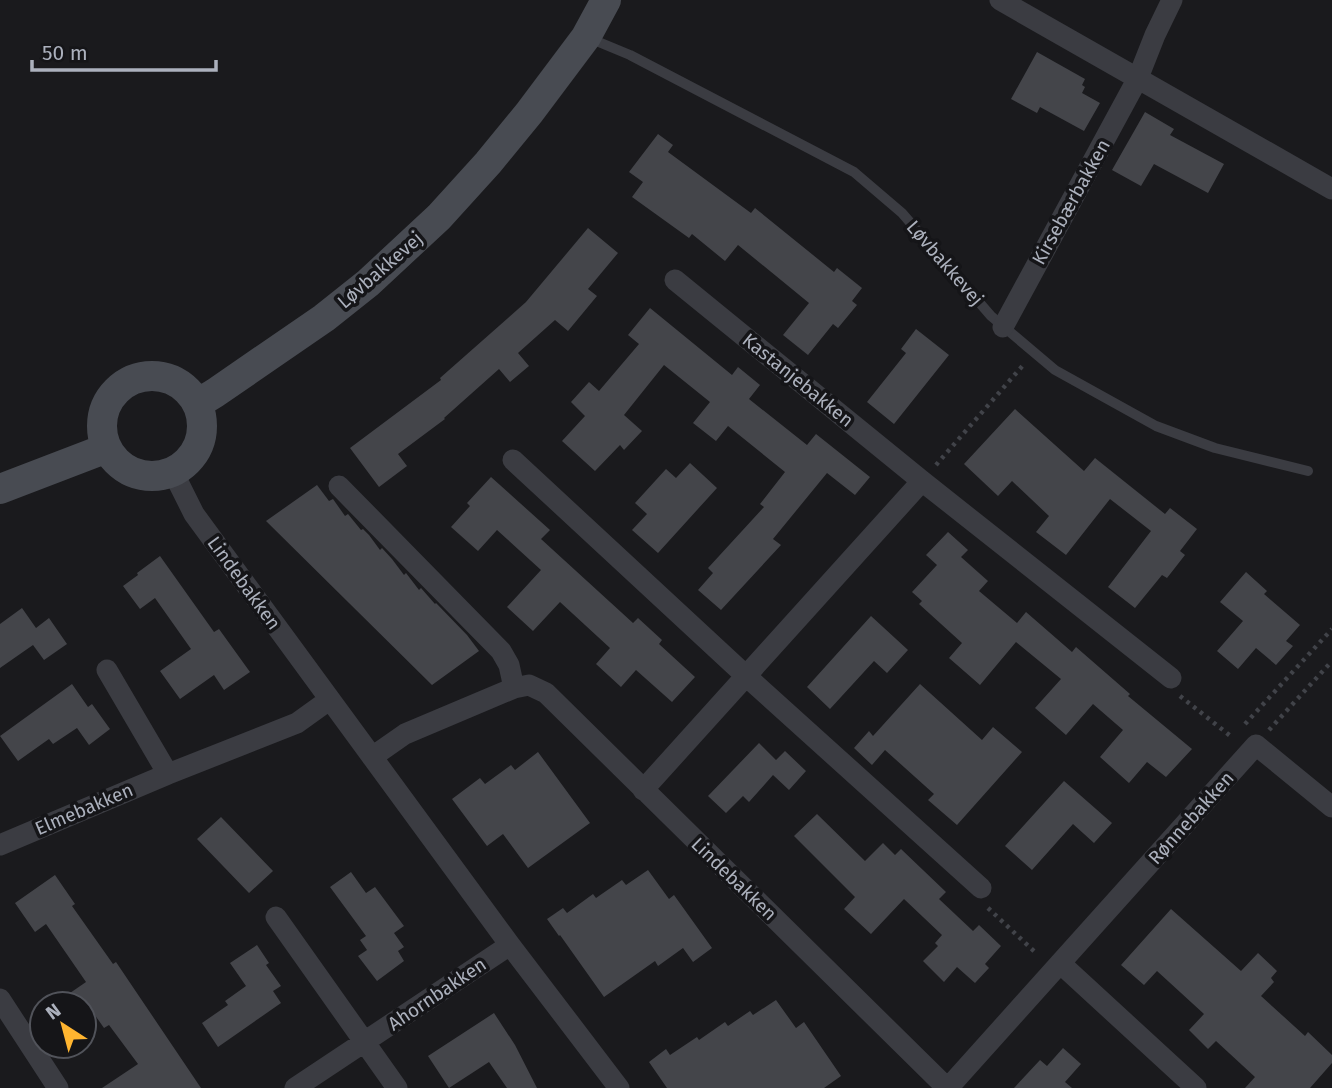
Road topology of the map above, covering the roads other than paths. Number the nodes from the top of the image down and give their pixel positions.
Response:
1 (606, 0) edge
2 (1000, 0) edge
3 (1172, 0) edge
4 (586, 37) junction
5 (1139, 78) junction
6 (1332, 189) edge
7 (675, 280) dead end
8 (1003, 327) junction
9 (197, 404) junction
10 (107, 448) junction
11 (513, 460) dead end
12 (1308, 471) dead end
13 (173, 472) junction
14 (922, 481) junction
15 (339, 486) dead end
16 (0, 489) edge
17 (107, 670) dead end
18 (745, 676) junction
19 (1171, 684) road end
20 (514, 688) junction
21 (329, 700) junction
22 (372, 757) junction
23 (168, 774) junction
24 (643, 790) junction
25 (1332, 807) edge
26 (0, 845) edge
27 (982, 896) road end
28 (276, 917) dead end
29 (510, 945) junction
30 (1060, 963) junction
31 (0, 999) edge
32 (365, 1043) junction
33 (58, 1088) edge
34 (295, 1088) edge
35 (397, 1088) edge
36 (619, 1088) edge
37 (948, 1088) edge
38 (1196, 1088) edge

1 - 4 street, Løvbakkevej
2 - 5 street
3 - 5 street, Kirsebærbakken
4 - 8 lane, Løvbakkevej
4 - 9 street, Løvbakkevej
5 - 6 street
5 - 8 street, Kirsebærbakken
7 - 14 street, Kastanjebakken
8 - 12 lane, Løvbakkevej
9 - 10 street
9 - 13 street
10 - 13 street
10 - 16 street
11 - 18 street
13 - 21 street, Lindebakken
14 - 18 street
14 - 19 street, Kastanjebakken
15 - 20 street
17 - 23 street
18 - 24 street
18 - 27 street
20 - 22 street
20 - 24 street, Lindebakken
21 - 22 street, Lindebakken
21 - 23 street, Elmebakken
22 - 29 street, Lindebakken
23 - 26 street, Elmebakken
24 - 37 street, Lindebakken
25 - 30 street, Rønnebakken
28 - 32 street
29 - 32 street, Ahornbakken
29 - 36 street, Lindebakken
30 - 37 street, Rønnebakken
30 - 38 street
31 - 33 street
32 - 34 street, Ahornbakken
32 - 35 street

